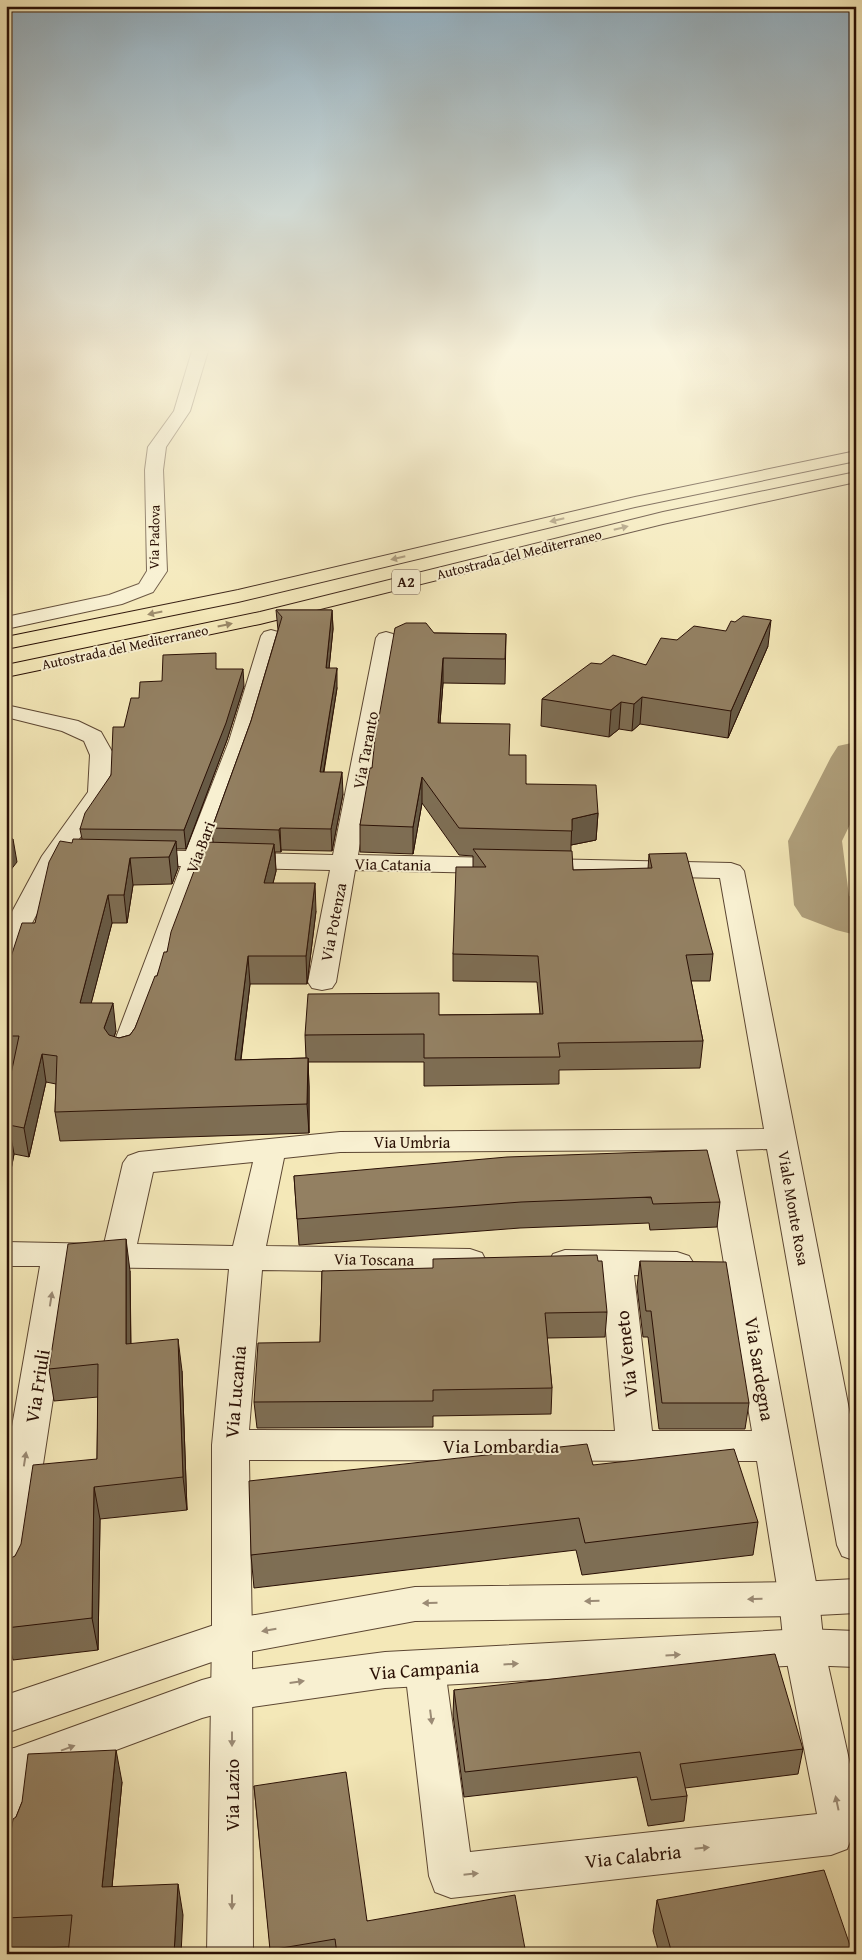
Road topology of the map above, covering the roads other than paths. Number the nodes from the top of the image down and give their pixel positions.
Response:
1 (160, 442) edge
2 (856, 456) edge
3 (856, 476) edge
4 (6, 622) edge
5 (271, 636) dead end
6 (386, 638) dead end
7 (6, 644) edge
8 (6, 671) edge
9 (7, 710) edge
10 (55, 856) junction
11 (85, 856) edge
12 (115, 857) edge
13 (195, 859) junction
14 (344, 862) junction
15 (731, 872) joint
16 (6, 948) edge
17 (322, 982) dead end
18 (123, 1056) edge
19 (781, 1139) junction
20 (719, 1140) junction
21 (271, 1150) junction
22 (6, 1254) edge
23 (58, 1255) junction
24 (118, 1256) junction
25 (247, 1258) junction
26 (496, 1261) edge
27 (536, 1262) edge
28 (616, 1263) junction
29 (720, 1264) junction
30 (230, 1445) junction
31 (635, 1446) junction
32 (772, 1446) junction
33 (856, 1545) edge
34 (6, 1576) edge
35 (856, 1596) edge
36 (799, 1599) junction
37 (232, 1637) junction
38 (804, 1647) junction
39 (856, 1649) edge
40 (425, 1669) junction
41 (232, 1691) junction
42 (6, 1714) edge
43 (10, 1769) edge
44 (6, 1833) edge
45 (230, 1954) edge

1 - 4 street, Via Padova
2 -> 7 highway, Autostrada del Mediterraneo / A2
8 -> 3 highway, Autostrada del Mediterraneo / A2
5 - 13 street, Via Bari
6 - 14 street, Via Taranto
9 - 10 street
10 - 11 street
10 - 16 street
12 - 13 street, Via Catania
13 - 14 street, Via Catania
13 - 18 street, Via Bari
14 - 15 street, Via Catania
14 - 17 street, Via Potenza
15 - 19 street, Viale Monte Rosa
19 - 20 street, Via Umbria
19 - 33 street, Viale Monte Rosa
20 - 21 street, Via Umbria
20 - 29 street, Via Sardegna
21 - 24 street, Via Umbria
21 - 25 street, Via Lucania
22 - 23 street, Via Toscana
23 - 24 street, Via Toscana
34 -> 23 street, Via Friuli
24 - 25 street, Via Toscana
25 - 26 street, Via Toscana
25 - 30 street, Via Lucania
27 - 28 street
28 - 29 street
28 - 31 street, Via Veneto
29 - 32 street, Via Sardegna
30 - 31 street, Via Lombardia
30 - 37 street, Via Lucania
31 - 32 street, Via Lombardia
32 - 36 street, Via Sardegna
35 - 36 street
36 -> 37 street
36 - 38 street, Via Sardegna
37 - 41 street, Via Lazio
37 - 42 street
38 - 39 street, Via Campania
40 -> 38 street, Via Campania
40 -> 38 street, Via Calabria
41 -> 40 street, Via Campania
43 -> 41 street, Via Campania
41 -> 45 street, Via Lazio
43 - 44 street

